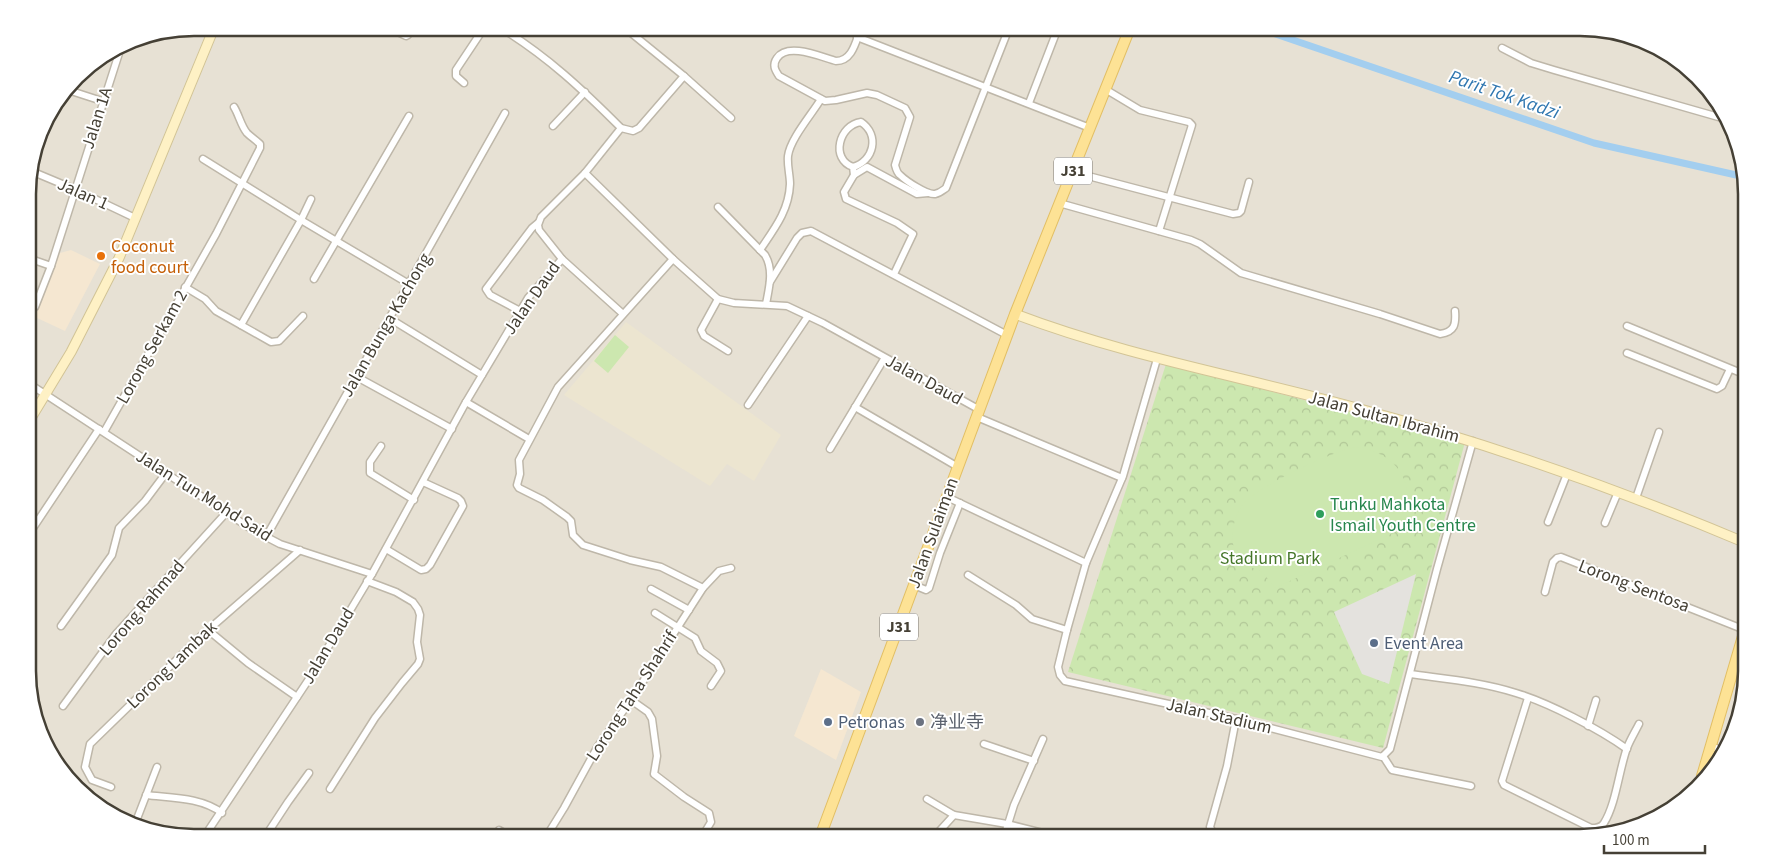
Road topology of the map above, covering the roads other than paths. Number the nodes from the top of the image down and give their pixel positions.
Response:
1 (1006, 36) edge
2 (1055, 36) edge
3 (1127, 36) edge
4 (210, 37) edge
5 (478, 37) edge
6 (514, 37) edge
7 (636, 37) edge
8 (858, 37) joint
9 (1502, 48) dead end
10 (117, 57) edge
11 (684, 76) junction
12 (464, 84) dead end
13 (986, 87) junction
14 (1105, 89) junction
15 (74, 92) edge
16 (585, 92) junction
17 (821, 100) junction
18 (102, 101) junction
19 (1029, 104) junction
20 (234, 106) dead end
21 (506, 113) dead end
22 (409, 116) dead end
23 (1717, 117) edge
24 (731, 118) dead end
25 (553, 126) dead end
26 (621, 128) junction
27 (1090, 128) junction
28 (203, 159) dead end
29 (853, 167) junction
30 (585, 172) junction
31 (1073, 172) junction
32 (38, 174) edge
33 (854, 175) junction
34 (242, 182) junction
35 (1249, 182) dead end
36 (74, 189) junction
37 (928, 193) junction
38 (1169, 197) junction
39 (311, 199) dead end
40 (1059, 203) junction
41 (718, 207) dead end
42 (135, 218) junction
43 (301, 220) junction
44 (538, 223) junction
45 (1159, 231) junction
46 (337, 241) junction
47 (760, 250) junction
48 (562, 259) junction
49 (674, 259) junction
50 (37, 261) edge
51 (51, 266) junction
52 (894, 274) junction
53 (314, 280) dead end
54 (770, 282) junction
55 (409, 284) junction
56 (185, 287) junction
57 (718, 299) junction
58 (37, 302) edge
59 (766, 304) junction
60 (520, 311) junction
61 (1456, 311) dead end
62 (623, 314) junction
63 (1015, 314) junction
64 (303, 316) dead end
65 (808, 316) junction
66 (389, 318) junction
67 (241, 325) junction
68 (1627, 326) dead end
69 (1007, 335) junction
70 (728, 351) dead end
71 (1627, 352) dead end
72 (884, 359) junction
73 (1157, 359) junction
74 (1730, 369) junction
75 (1738, 372) edge
76 (482, 374) junction
77 (357, 377) junction
78 (37, 389) edge
79 (46, 395) junction
80 (466, 402) junction
81 (748, 405) dead end
82 (855, 407) junction
83 (37, 410) edge
84 (978, 413) junction
85 (452, 429) junction
86 (101, 430) junction
87 (1659, 432) dead end
88 (530, 438) junction
89 (1473, 441) junction
90 (381, 446) dead end
91 (830, 449) dead end
92 (958, 467) junction
93 (166, 473) junction
94 (1566, 474) junction
95 (1122, 478) junction
96 (423, 482) junction
97 (1618, 492) junction
98 (946, 497) junction
99 (1636, 498) junction
100 (414, 500) junction
101 (960, 503) junction
102 (226, 513) junction
103 (1548, 522) dead end
104 (36, 523) edge
105 (1605, 523) dead end
106 (266, 537) junction
107 (1738, 540) edge
108 (928, 546) junction
109 (386, 549) junction
110 (300, 550) junction
111 (940, 552) junction
112 (1086, 563) junction
113 (732, 568) dead end
114 (372, 574) junction
115 (968, 574) dead end
116 (367, 581) junction
117 (914, 585) junction
118 (651, 588) dead end
119 (703, 588) junction
120 (1545, 592) dead end
121 (689, 610) junction
122 (655, 612) dead end
123 (1738, 625) edge
124 (61, 626) dead end
125 (678, 626) junction
126 (208, 630) junction
127 (1067, 630) junction
128 (1738, 655) edge
129 (1410, 674) junction
130 (711, 686) dead end
131 (297, 697) junction
132 (1528, 698) junction
133 (631, 700) junction
134 (1596, 700) dead end
135 (63, 706) dead end
136 (1236, 719) junction
137 (1639, 724) dead end
138 (1588, 726) junction
139 (1043, 740) dead end
140 (984, 744) dead end
141 (1711, 746) junction
142 (1627, 748) junction
143 (1716, 748) edge
144 (1383, 756) junction
145 (1034, 761) junction
146 (1705, 766) edge
147 (157, 767) dead end
148 (309, 773) dead end
149 (1471, 786) dead end
150 (111, 787) dead end
151 (330, 788) dead end
152 (146, 795) junction
153 (927, 799) dead end
154 (222, 813) junction
155 (954, 815) junction
156 (137, 818) edge
157 (1007, 824) junction
158 (1601, 827) edge
159 (942, 828) edge
160 (1006, 828) edge
161 (1025, 828) edge
162 (1211, 828) edge
163 (1590, 828) edge
164 (210, 829) edge
165 (271, 829) edge
166 (551, 829) edge
167 (707, 829) edge
168 (823, 829) edge

1 - 13 street
2 - 19 street
3 - 14 main road, J31
4 - 42 street
5 - 12 street
6 - 16 street
7 - 11 street
8 - 13 street
8 - 17 street
9 - 23 street
10 - 18 street, Jalan 1A
11 - 24 street
11 - 26 street
13 - 19 street
13 - 37 street
14 - 27 main road, J31
14 - 38 street
15 - 18 street
16 - 25 street
16 - 26 street
17 - 37 street
17 - 47 street
18 - 36 street, Jalan 1A
19 - 27 street
20 - 34 street, Lorong Serkam 2
21 - 55 street, Jalan Bunga Kachong
22 - 46 street
26 - 30 street
27 - 31 main road, J31
28 - 34 street
29 - 29 street
29 - 33 street
30 - 44 street
30 - 49 street
31 - 38 street
31 - 40 main road, J31
32 - 36 street, Jalan 1
33 - 37 street
33 - 52 street
34 - 43 street
34 - 56 street, Lorong Serkam 2
35 - 38 street
36 - 42 street, Jalan 1
36 - 51 street, Jalan 1A
38 - 45 street
39 - 43 street
40 - 45 street
40 - 63 main road, J31
41 - 47 street
42 - 79 street
43 - 46 street
43 - 67 street
44 - 48 street, Jalan Daud
44 - 60 street
45 - 61 street
46 - 53 street
46 - 55 street
47 - 54 street
48 - 60 street, Jalan Daud
48 - 62 street
49 - 57 street
49 - 62 street
50 - 51 street
51 - 58 street, Jalan 1A
52 - 54 street
52 - 69 street
54 - 59 street
55 - 66 street, Jalan Bunga Kachong
56 - 67 street
56 - 86 street, Lorong Serkam 2
57 - 59 street, Jalan Daud
57 - 70 street
59 - 65 street, Jalan Daud
60 - 76 street, Jalan Daud
62 - 88 street
63 - 69 main road, Jalan Sulaiman / J31
63 - 73 street, Jalan Sultan Ibrahim
64 - 67 street
65 - 72 street, Jalan Daud
65 - 81 street
66 - 76 street
66 - 77 street, Jalan Bunga Kachong
68 - 74 street
69 - 84 main road, Jalan Sulaiman / J31
71 - 74 street
72 - 82 street
72 - 84 street, Jalan Daud
73 - 89 street, Jalan Sultan Ibrahim
73 - 95 street, Jalan Stadium
74 - 75 street
76 - 80 street, Jalan Daud
77 - 85 street
77 - 106 street, Jalan Bunga Kachong
78 - 79 street, Jalan Tun Mohd Said
79 - 83 street
79 - 86 street, Jalan Tun Mohd Said
80 - 85 street, Jalan Daud
80 - 88 street
82 - 91 street
82 - 92 street
84 - 92 main road, Jalan Sulaiman / J31
84 - 95 street, Jalan Daud
85 - 96 street, Jalan Daud
86 - 93 street, Jalan Tun Mohd Said
86 - 104 street, Lorong Serkam 2
87 - 99 street
88 - 119 street
89 - 94 street, Jalan Sultan Ibrahim
89 - 129 street
90 - 100 street
92 - 98 main road, Jalan Sulaiman / J31
93 - 102 street, Jalan Tun Mohd Said
93 - 124 street
94 - 97 street, Jalan Sultan Ibrahim
94 - 103 street
95 - 112 street, Jalan Stadium
96 - 100 street, Jalan Daud
96 - 109 street
97 - 99 street, Jalan Sultan Ibrahim
97 - 105 street
98 - 101 street
98 - 108 main road, Jalan Sulaiman / J31
99 - 107 street, Jalan Sultan Ibrahim
100 - 109 street, Jalan Daud
101 - 111 street
101 - 112 street
102 - 106 street, Jalan Tun Mohd Said
102 - 135 street, Lorong Rahmad
106 - 110 street, Jalan Tun Mohd Said
108 - 111 street
108 - 117 main road, Jalan Sulaiman / J31
109 - 114 street, Jalan Daud
110 - 114 street, Jalan Tun Mohd Said
110 - 126 street, Lorong Lambak
111 - 117 street
112 - 127 street, Jalan Stadium
113 - 119 street, Lorong Taha Shahrif
114 - 116 street, Jalan Daud
115 - 127 street
116 - 131 street, Jalan Daud
116 - 151 street
117 - 168 main road, Jalan Sulaiman / J31
118 - 121 street
119 - 121 street, Lorong Taha Shahrif
120 - 123 street, Lorong Sentosa
121 - 125 street, Lorong Taha Shahrif
122 - 125 street
125 - 130 street
125 - 133 street, Lorong Taha Shahrif
126 - 131 street
126 - 150 street, Lorong Lambak
127 - 136 street, Jalan Stadium
128 - 141 main road
129 - 132 street
129 - 144 street
131 - 154 street, Jalan Daud
132 - 138 street
132 - 163 street
133 - 166 street, Lorong Taha Shahrif
133 - 167 street
134 - 138 street
136 - 144 street, Jalan Stadium
136 - 162 street
137 - 142 street
138 - 142 street
139 - 145 street
140 - 145 street
141 - 143 street
141 - 146 main road
142 - 158 street
144 - 149 street
145 - 157 street
147 - 152 street
148 - 165 street
152 - 154 street
152 - 156 street
153 - 155 street
154 - 164 street, Jalan Daud
155 - 157 street
155 - 159 street
157 - 160 street
157 - 161 street

